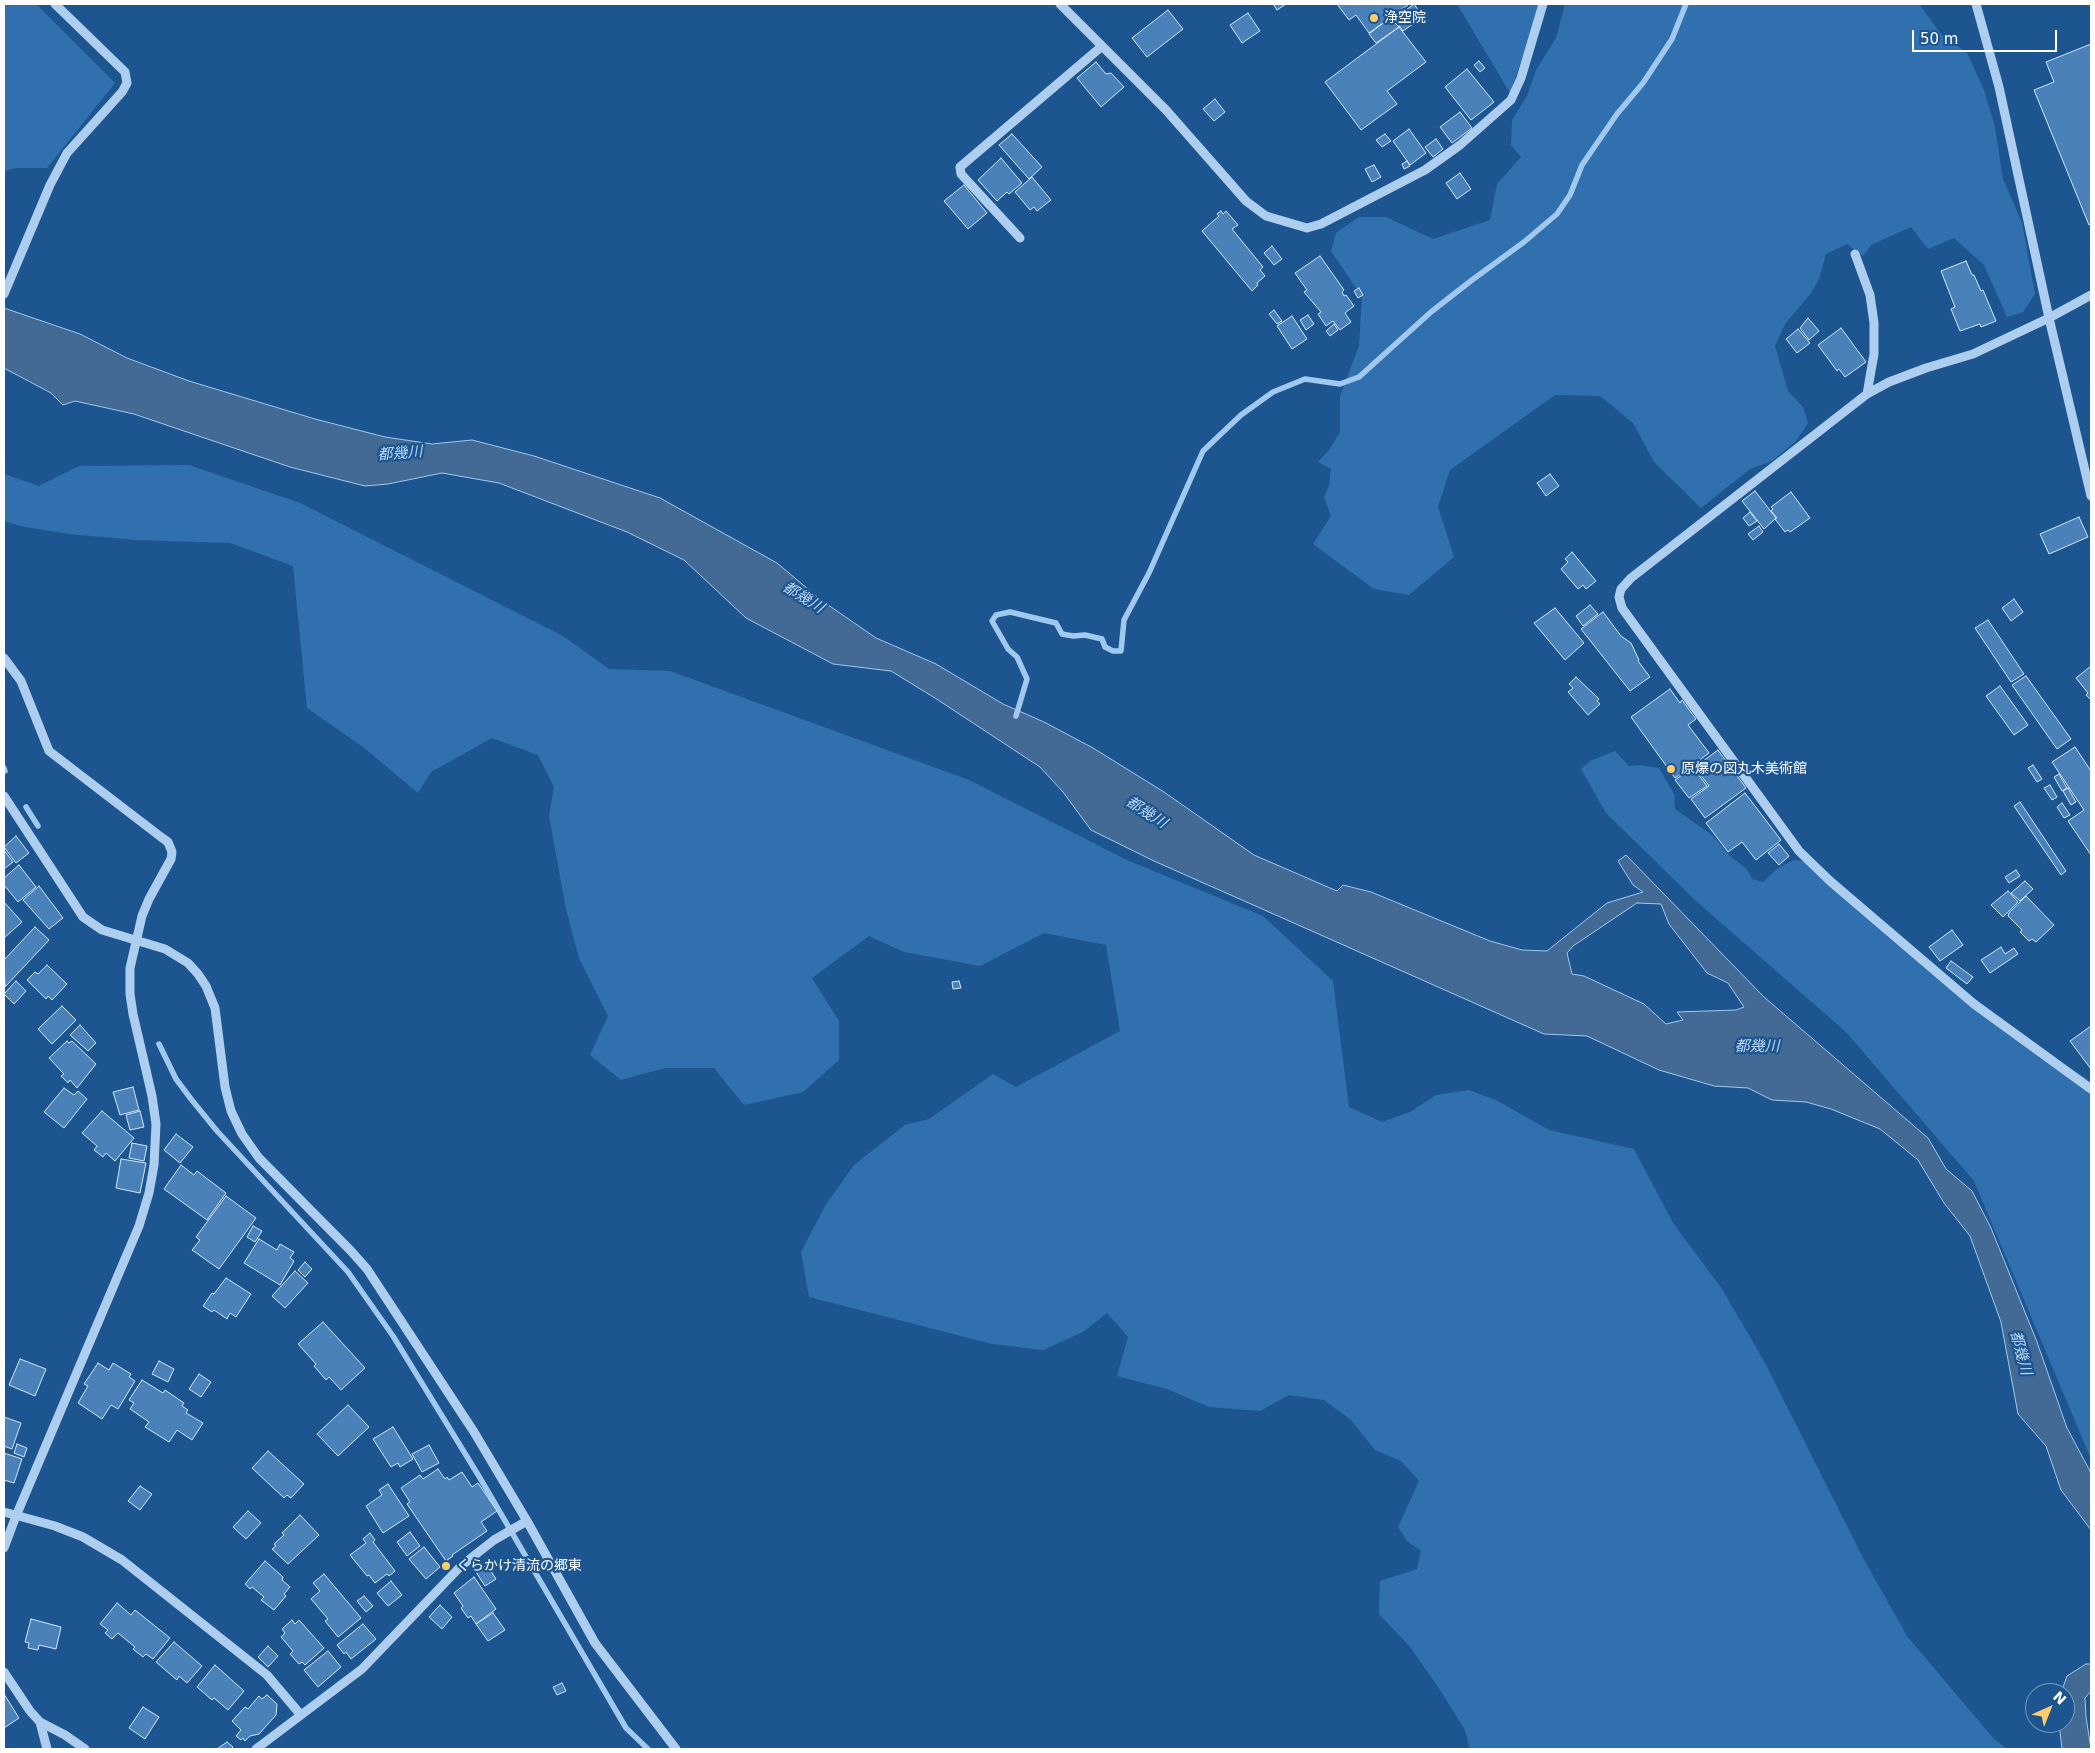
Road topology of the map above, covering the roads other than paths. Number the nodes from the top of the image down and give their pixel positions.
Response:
1 (55, 4) edge
2 (1060, 4) edge
3 (1543, 4) edge
4 (1976, 4) edge
5 (1101, 47) junction
6 (1020, 238) dead end
7 (1855, 254) dead end
8 (4, 294) edge
9 (2091, 295) edge
10 (2050, 318) junction
11 (1867, 394) junction
12 (2091, 496) edge
13 (4, 658) edge
14 (4, 796) edge
15 (136, 940) junction
16 (2091, 1089) edge
17 (4, 1512) edge
18 (16, 1516) junction
19 (527, 1521) junction
20 (4, 1548) edge
21 (4, 1672) edge
22 (300, 1714) junction
23 (40, 1722) junction
24 (47, 1749) edge
25 (84, 1749) edge
26 (256, 1749) edge
27 (675, 1749) edge

1 - 8 street
2 - 5 street
3 - 5 street
4 - 10 street
5 - 6 street
7 - 11 street
9 - 10 street
10 - 11 street
10 - 12 street
11 - 16 street
13 - 15 street
14 - 15 street
15 - 18 street
15 - 19 street
17 - 18 street
18 - 20 street
18 - 22 street
19 - 22 street
19 - 27 street
21 - 23 street
22 - 26 street
23 - 24 street
23 - 25 street

